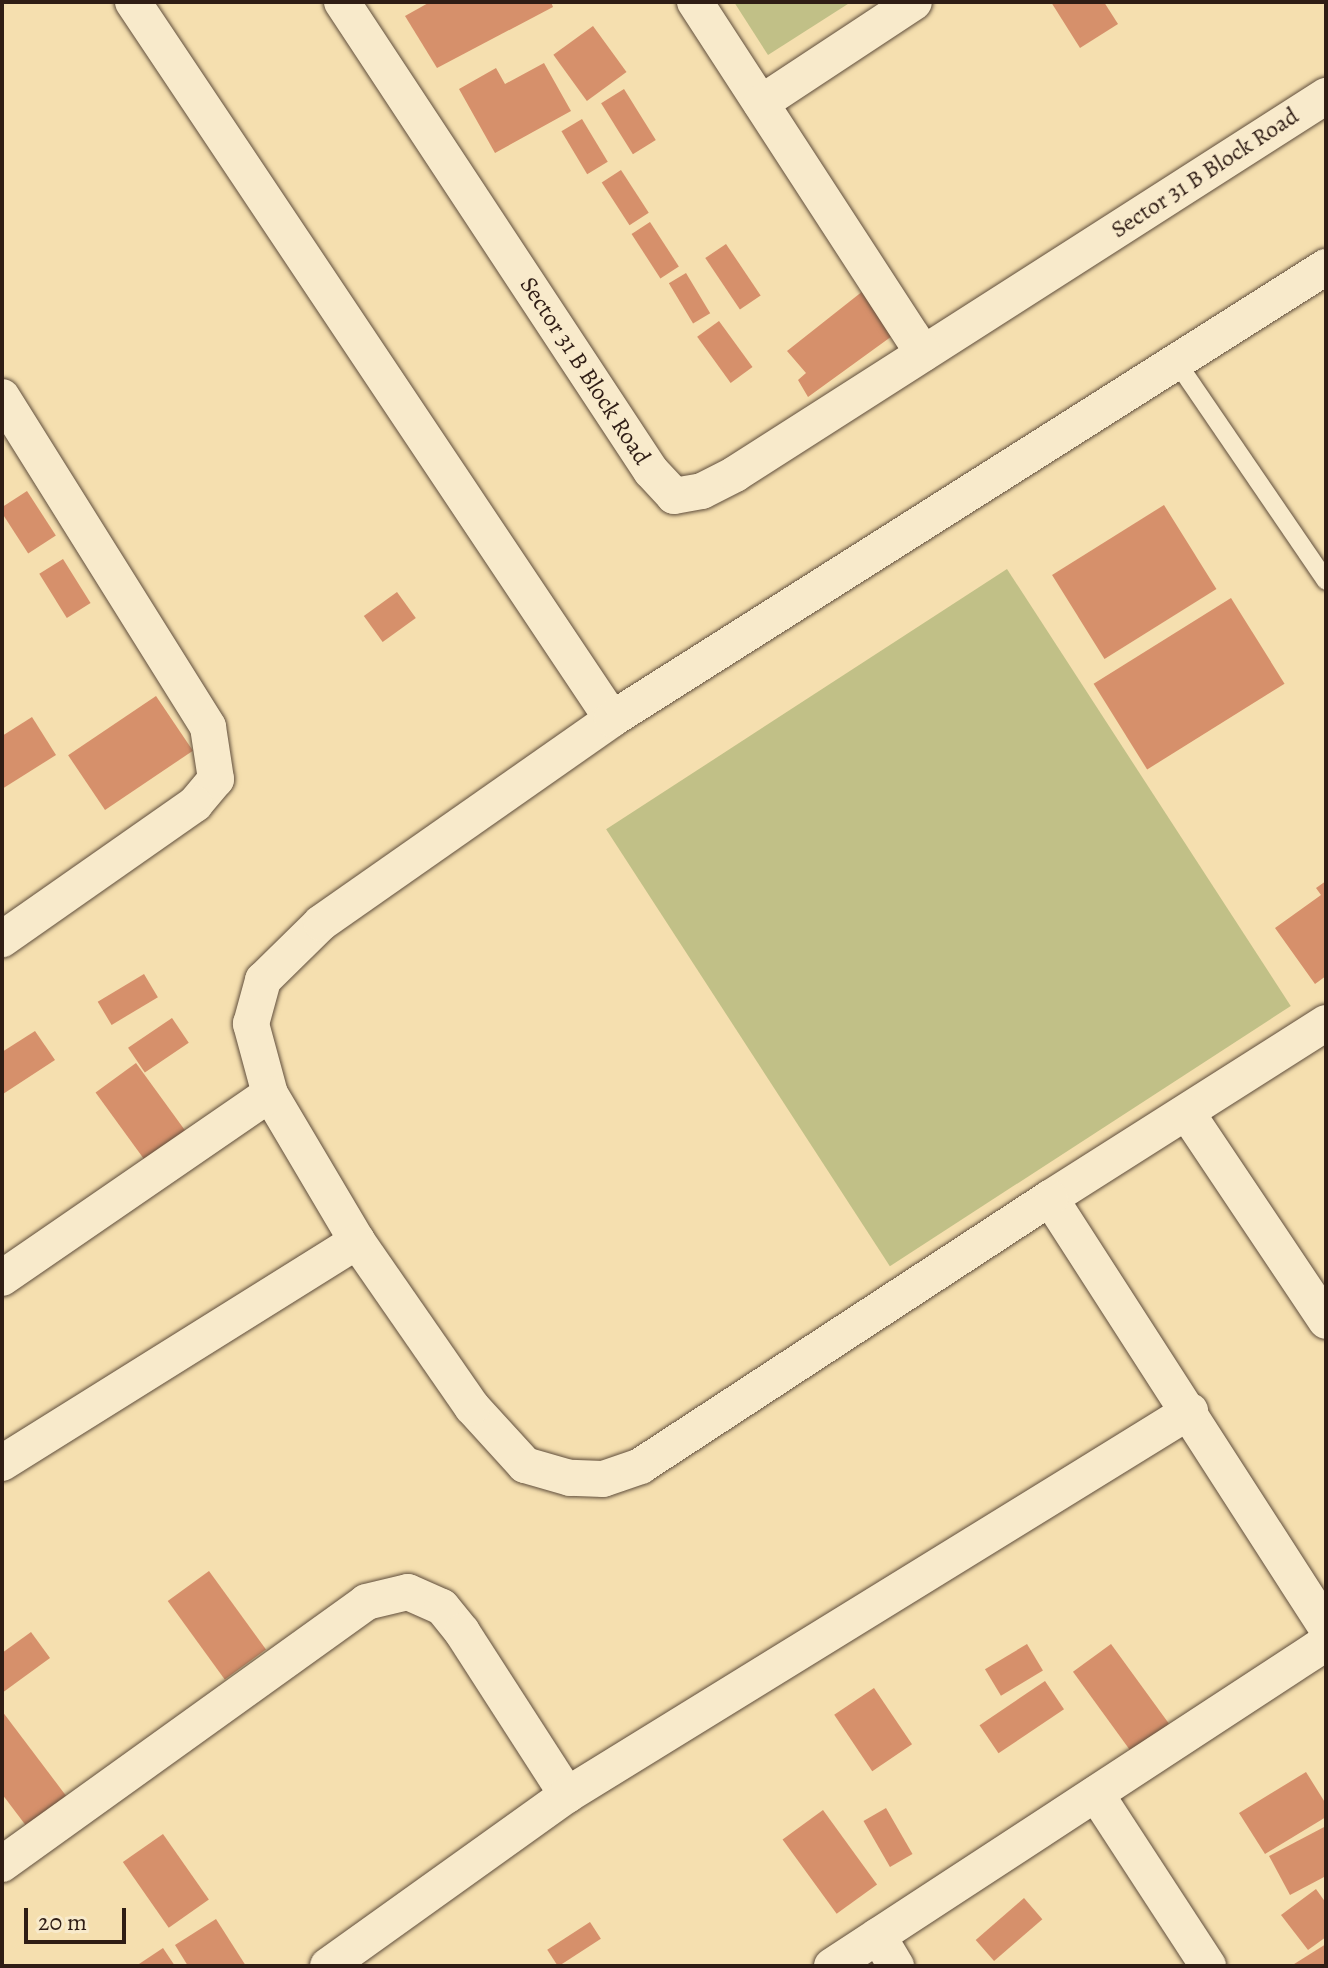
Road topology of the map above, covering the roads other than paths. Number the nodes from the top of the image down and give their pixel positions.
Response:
1 (133, 2) edge
2 (342, 2) edge
3 (695, 2) edge
4 (914, 2) edge
5 (1326, 96) edge
6 (761, 103) junction
7 (1326, 267) edge
8 (923, 353) junction
9 (1176, 361) junction
10 (2, 397) edge
11 (1326, 581) edge
12 (612, 719) junction
13 (2, 939) edge
14 (1326, 1023) edge
15 (270, 1094) junction
16 (1187, 1113) junction
17 (1050, 1198) junction
18 (357, 1241) junction
19 (2, 1278) edge
20 (1326, 1321) edge
21 (1190, 1411) junction
22 (2, 1463) edge
23 (1326, 1627) edge
24 (1326, 1643) edge
25 (1096, 1794) junction
26 (567, 1795) junction
27 (2, 1864) edge
28 (887, 1951) edge
29 (328, 1966) edge
30 (832, 1966) edge
31 (1208, 1966) edge

1 - 12 street
2 - 8 street, Sector 31 B Block Road
3 - 6 street
4 - 6 street
5 - 8 street, Sector 31 B Block Road
6 - 8 street
7 - 9 street
9 - 11 lane
9 - 12 street
10 - 13 street
12 - 15 street
14 - 16 street
15 - 18 street
15 - 19 street
16 - 17 street
16 - 20 street
17 - 18 street
17 - 21 street
18 - 22 street
21 - 23 street
21 - 26 street
24 - 25 street
25 - 28 street
25 - 31 street
26 - 27 street
26 - 29 street
28 - 30 street

